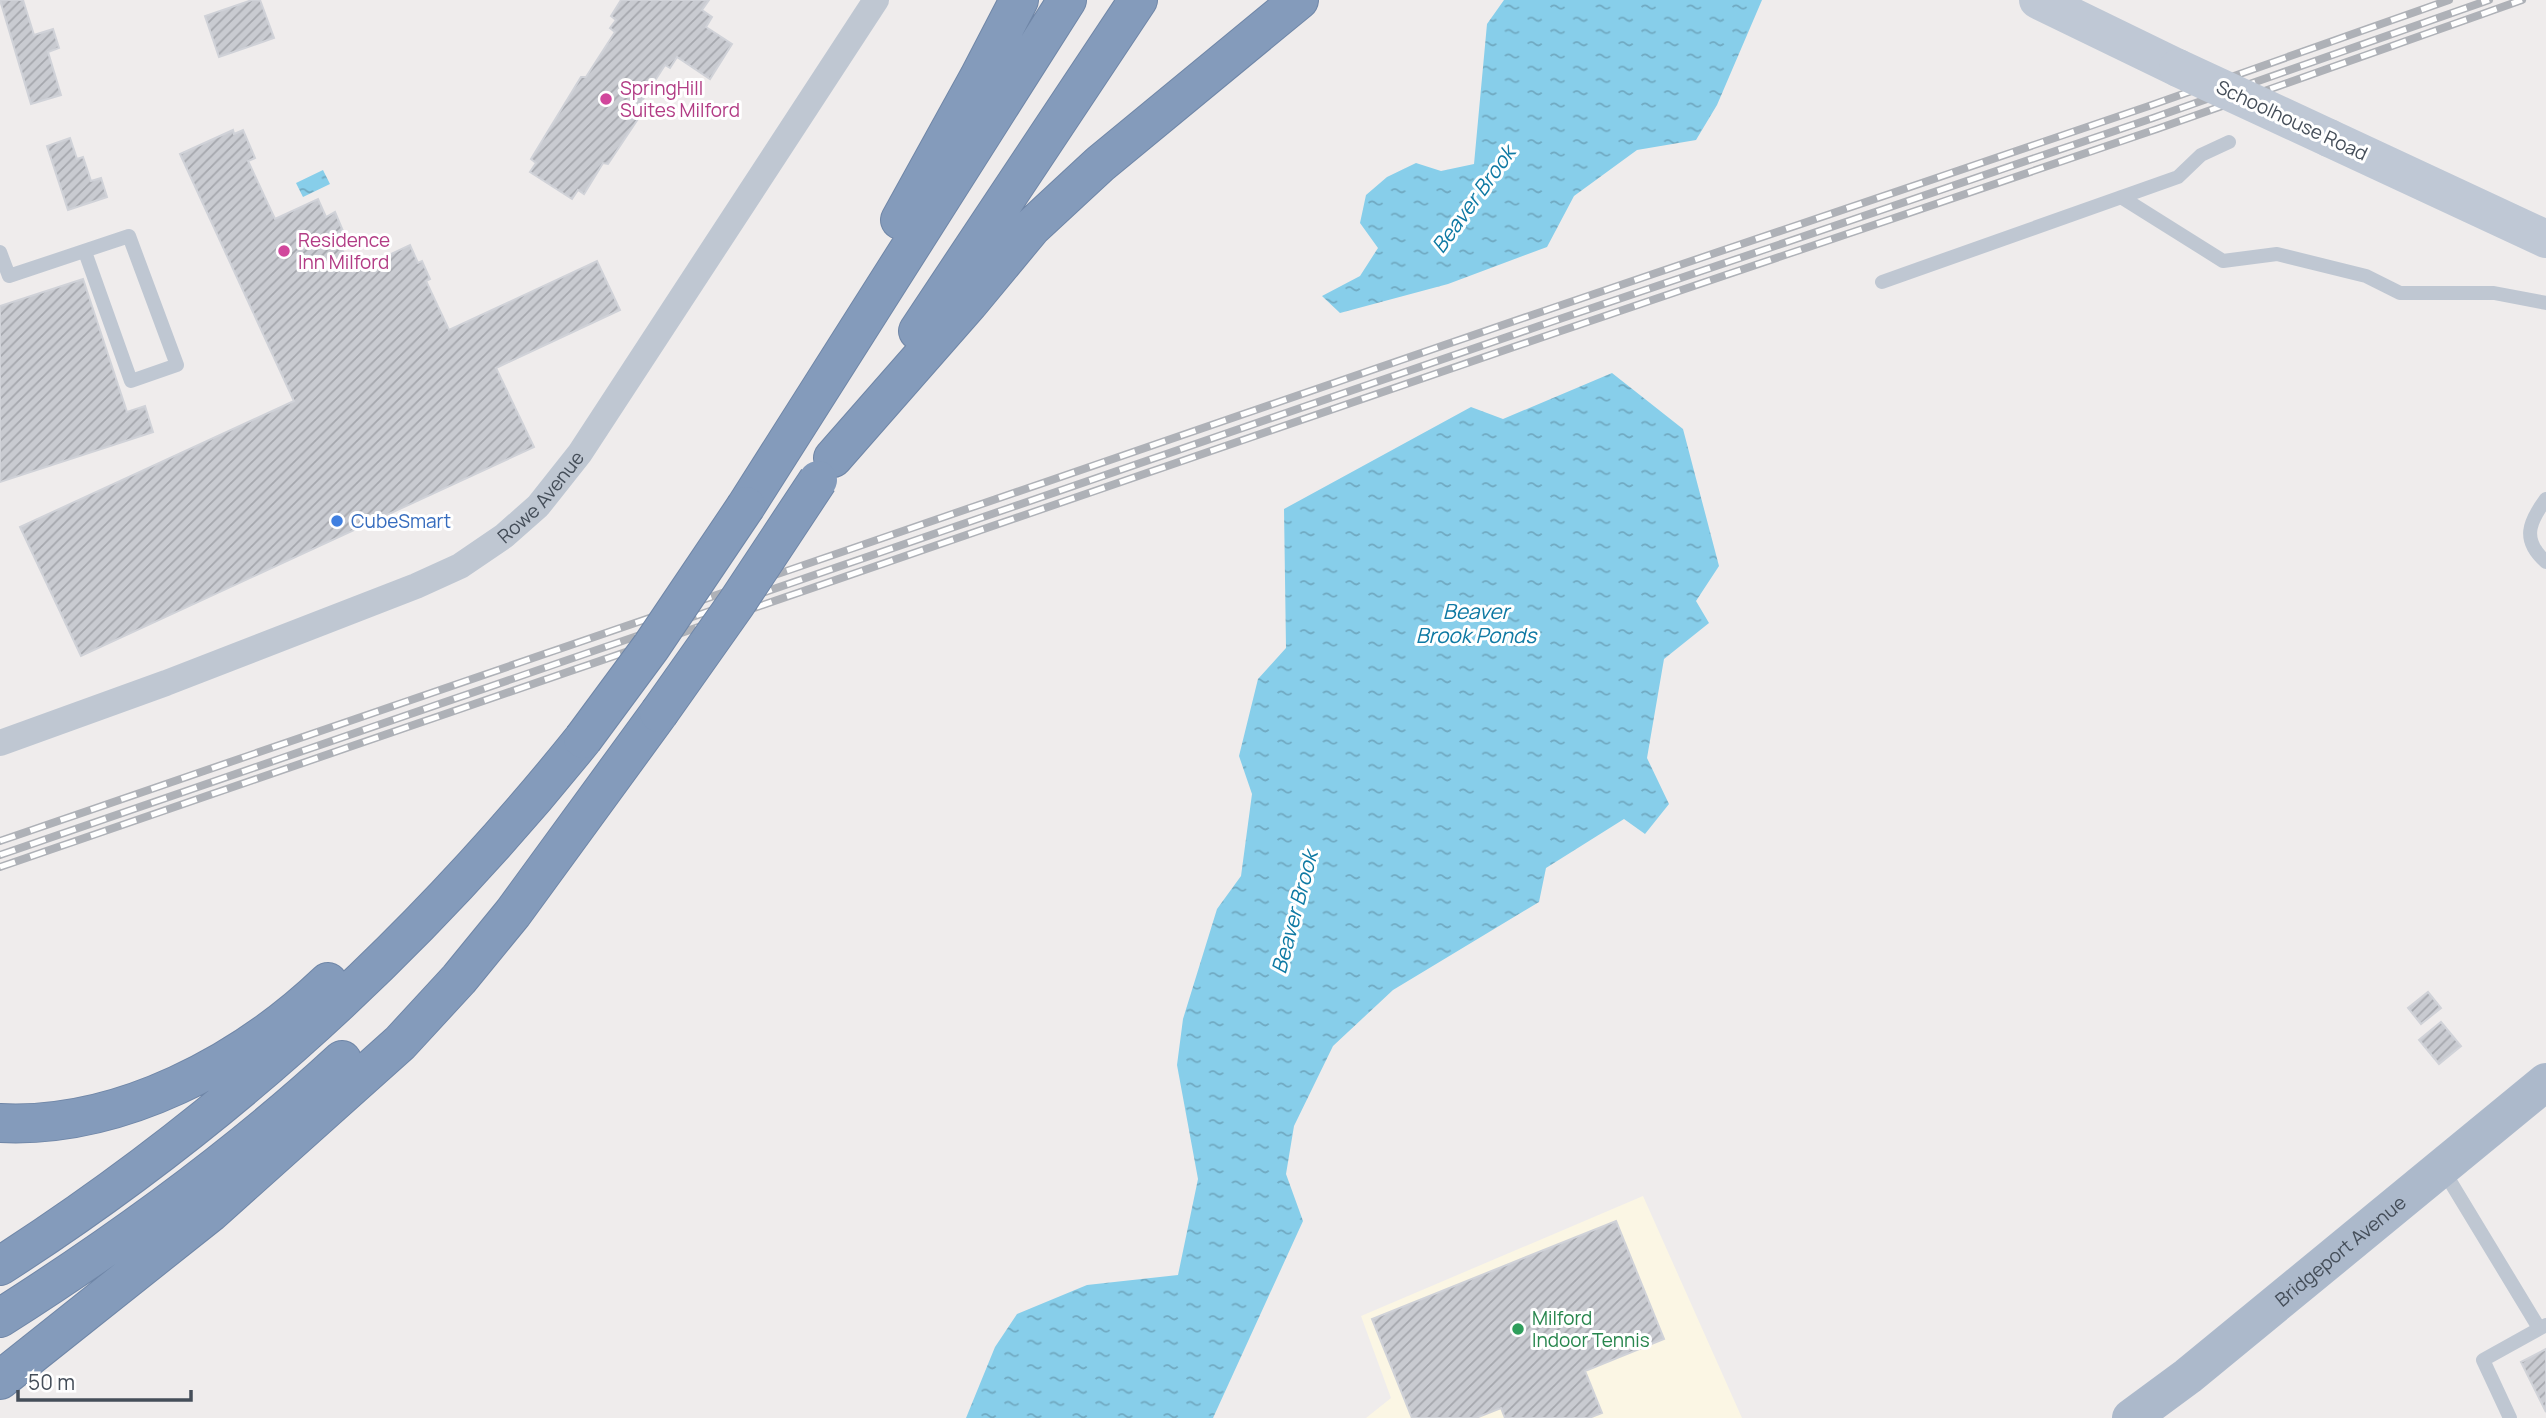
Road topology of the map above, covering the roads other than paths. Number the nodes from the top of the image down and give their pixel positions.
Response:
1 (876, 0) edge
2 (1018, 0) edge
3 (1067, 0) edge
4 (1138, 0) edge
5 (1299, 0) edge
6 (2038, 0) edge
7 (2229, 142) dead end
8 (2121, 197) junction
9 (2546, 239) edge
10 (0, 252) edge
11 (85, 252) junction
12 (5, 278) edge
13 (1882, 282) dead end
14 (2546, 303) edge
15 (798, 424) junction
16 (826, 469) junction
17 (2546, 499) edge
18 (2546, 562) edge
19 (659, 713) junction
20 (583, 739) junction
21 (0, 743) edge
22 (2546, 1083) edge
23 (0, 1124) edge
24 (2441, 1167) junction
25 (0, 1266) edge
26 (0, 1318) edge
27 (2543, 1327) edge
28 (0, 1380) edge
29 (2131, 1418) edge
30 (2510, 1418) edge

1 - 21 street, Rowe Avenue
2 - 15 highway
3 - 15 highway
4 - 16 highway
5 - 16 highway
6 - 9 main road, Schoolhouse Road, bridge
7 - 8 lane
8 - 13 lane
8 - 14 lane
10 - 12 lane
11 - 11 lane
11 - 12 lane
15 - 20 highway, bridge
16 - 19 highway, bridge
17 - 18 lane
19 - 26 highway
19 - 28 highway
20 - 23 highway
20 - 25 highway
22 - 24 main road, Bridgeport Avenue
24 - 27 lane
24 - 29 main road, Bridgeport Avenue
27 - 30 lane

